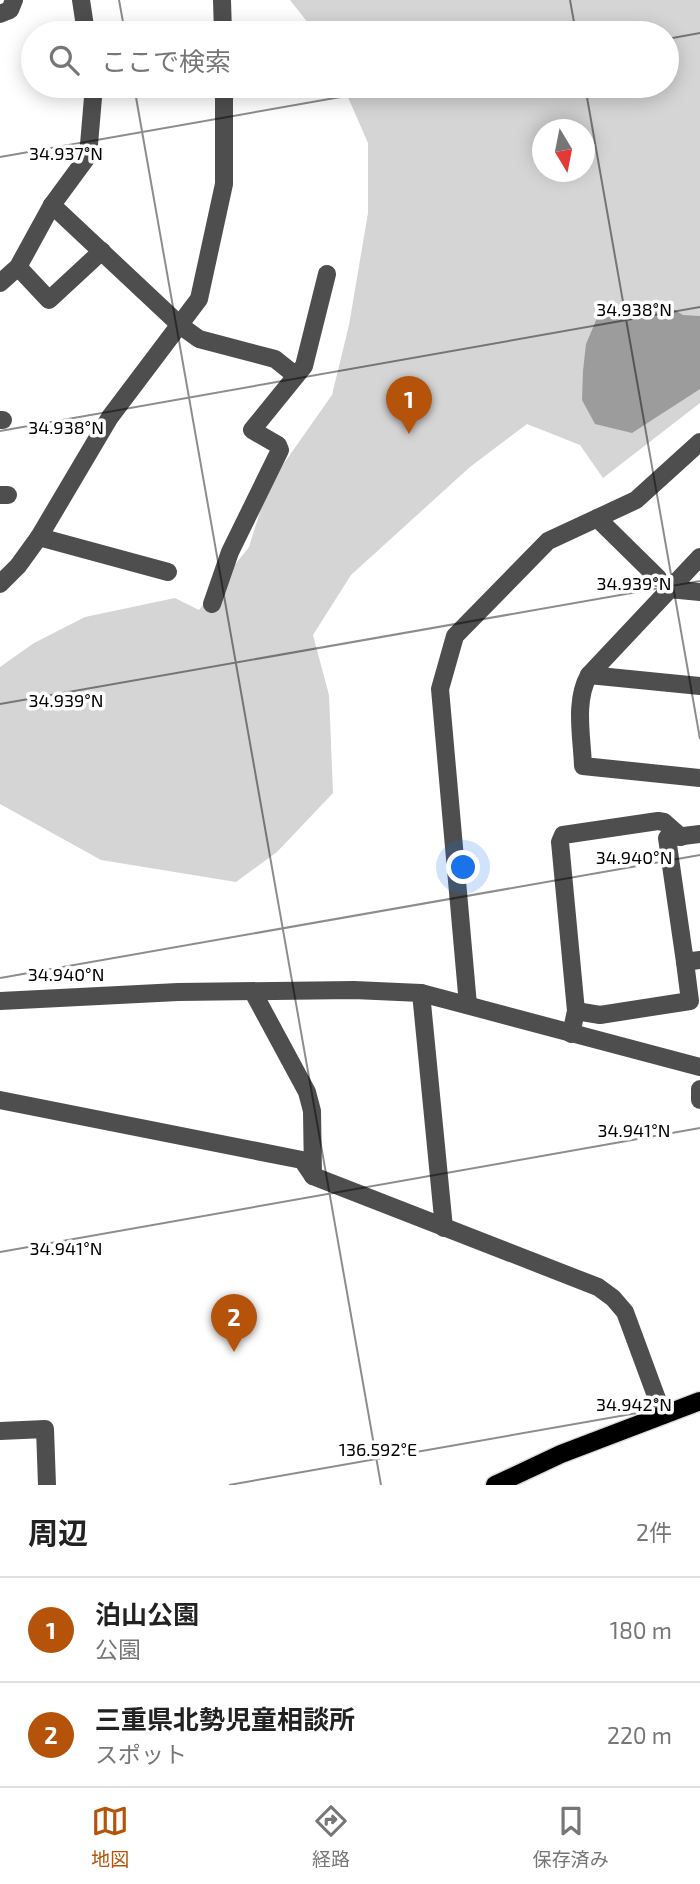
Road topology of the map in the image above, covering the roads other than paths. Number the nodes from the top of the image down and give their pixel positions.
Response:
1 (14, 0) edge
2 (81, 0) edge
3 (222, 0) edge
4 (0, 14) edge
5 (84, 21) edge
6 (223, 21) edge
7 (93, 98) edge
8 (224, 98) edge
9 (52, 205) junction
10 (102, 251) junction
11 (18, 267) junction
12 (327, 274) dead end
13 (0, 283) edge
14 (181, 326) junction
15 (295, 375) junction
16 (700, 442) edge
17 (597, 518) junction
18 (39, 537) junction
19 (700, 557) edge
20 (168, 572) dead end
21 (4, 576) edge
22 (664, 583) junction
23 (700, 592) edge
24 (212, 604) dead end
25 (589, 675) junction
26 (700, 685) edge
27 (700, 778) edge
28 (700, 834) edge
29 (681, 836) junction
30 (693, 961) edge
31 (253, 992) junction
32 (421, 993) junction
33 (0, 1001) edge
34 (468, 1005) junction
35 (576, 1011) junction
36 (571, 1034) junction
37 (700, 1068) edge
38 (700, 1089) edge
39 (0, 1100) edge
40 (700, 1100) edge
41 (313, 1176) junction
42 (444, 1228) junction
43 (700, 1401) edge
44 (663, 1415) junction
45 (0, 1431) edge
46 (47, 1485) edge
47 (495, 1485) edge

1 - 4 street
2 - 5 street
3 - 6 street
7 - 9 street
8 - 14 street
9 - 10 street
9 - 11 street
10 - 11 street
10 - 14 street
11 - 13 street
12 - 15 street
14 - 15 street
14 - 18 street
15 - 24 street
16 - 17 street
17 - 22 street
17 - 34 street
18 - 20 street
18 - 21 street
19 - 22 street
22 - 23 street
22 - 25 street
25 - 26 street
25 - 27 street
28 - 29 street
29 - 30 street
29 - 35 street
30 - 35 street
31 - 32 street
31 - 33 street
31 - 41 street
32 - 34 street
32 - 42 street
34 - 36 street
35 - 36 street
36 - 37 street
38 - 40 street
39 - 41 street
41 - 42 street
42 - 44 street
43 - 44 main road
44 - 47 main road
45 - 46 street

